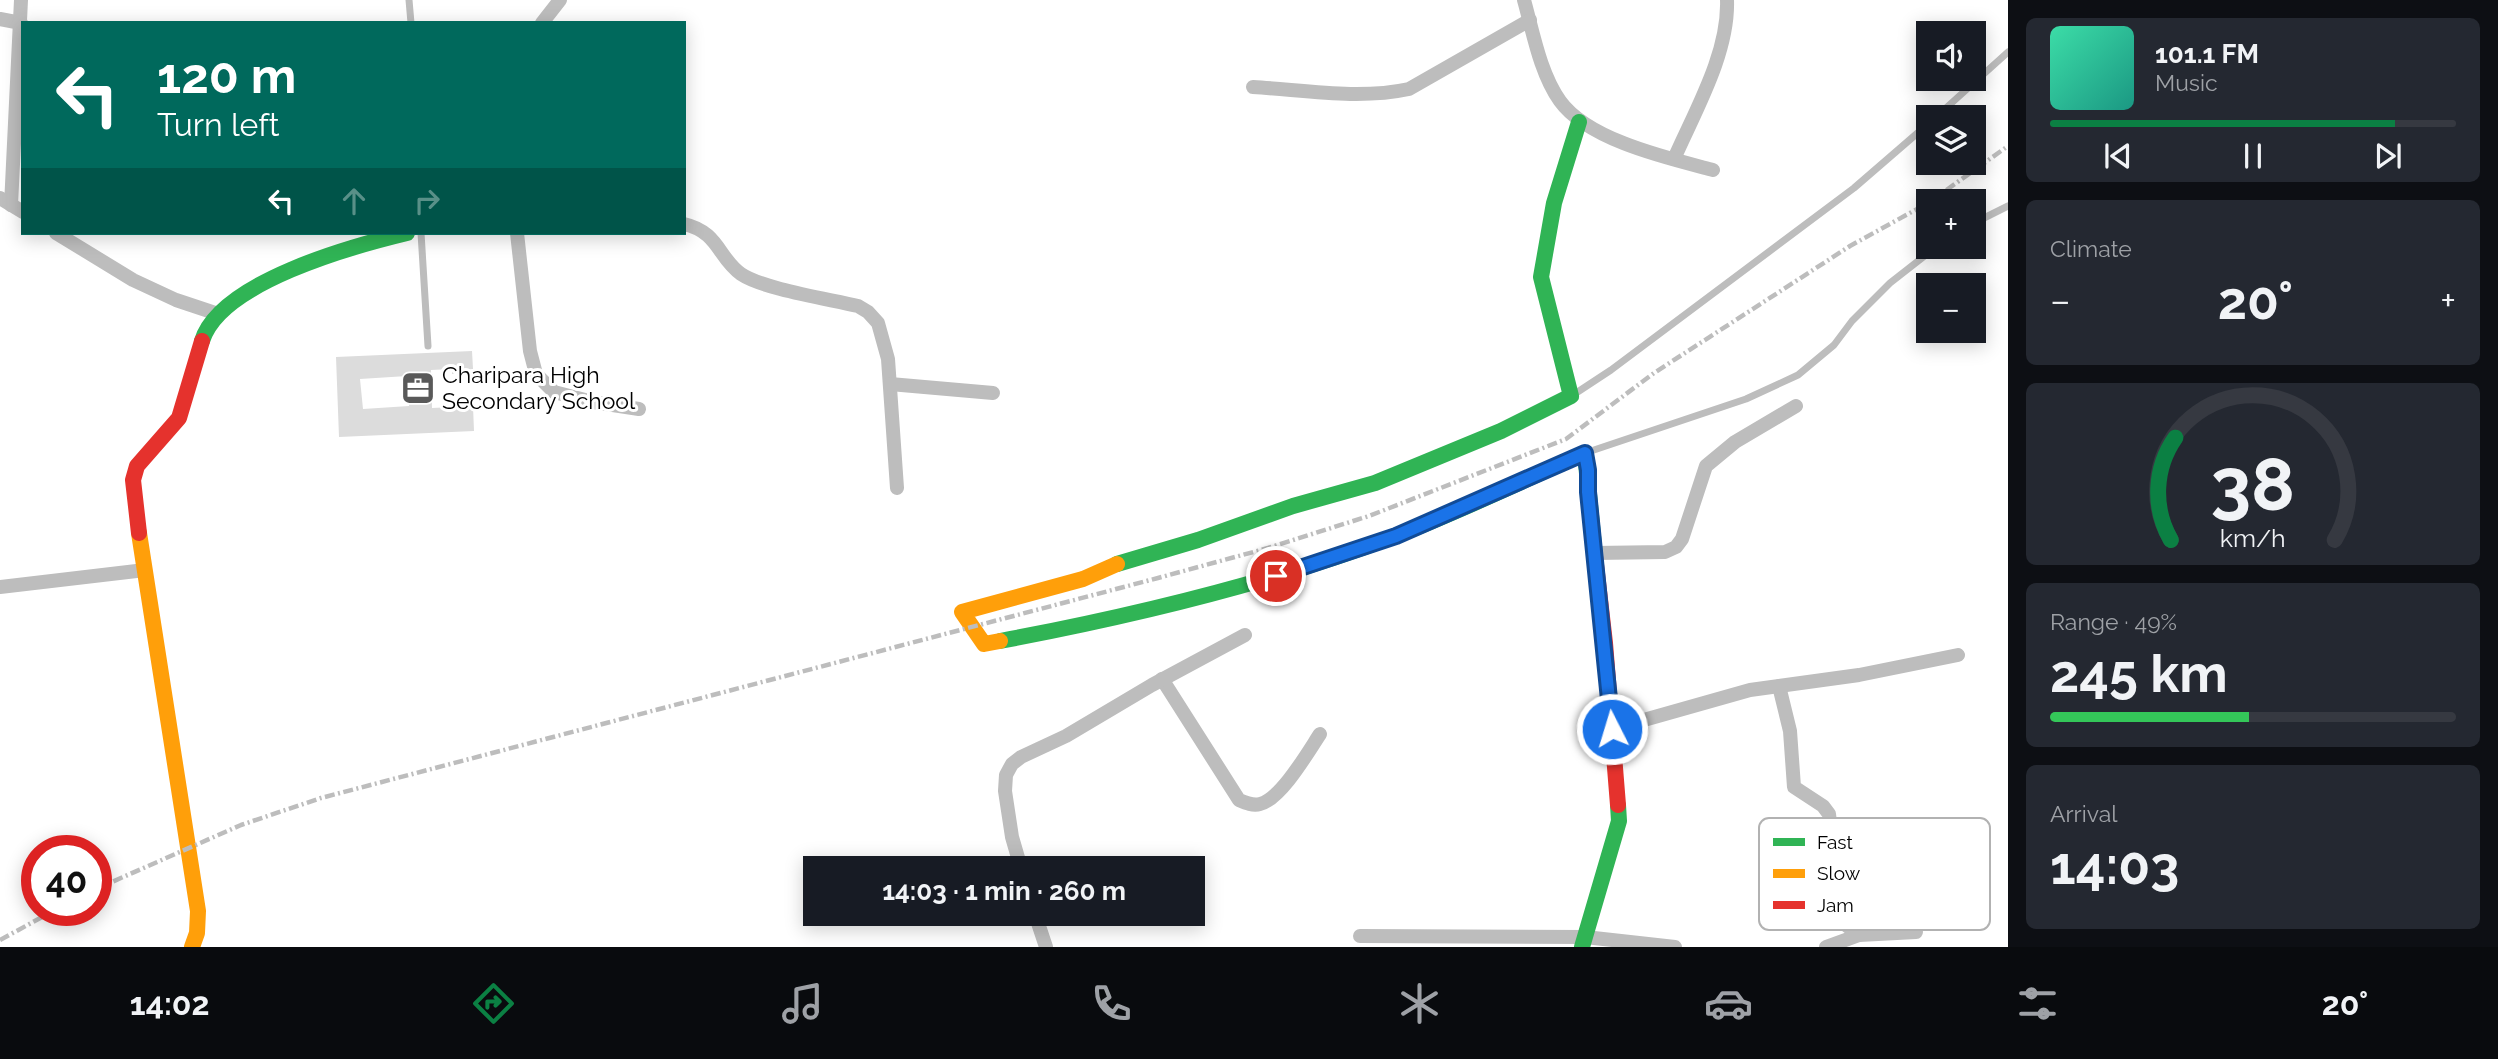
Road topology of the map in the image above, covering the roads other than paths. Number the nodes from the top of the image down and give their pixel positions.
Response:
1 (21, 0) edge
2 (409, 0) edge
3 (1524, 0) edge
4 (1727, 0) edge
5 (552, 4) edge
6 (0, 19) edge
7 (1530, 20) junction
8 (411, 21) edge
9 (543, 21) edge
10 (21, 23) edge
11 (2008, 52) edge
12 (1253, 87) dead end
13 (1949, 105) edge
14 (1579, 122) junction
15 (1916, 134) edge
16 (1674, 159) junction
17 (1713, 170) dead end
18 (11, 205) edge
19 (2008, 206) edge
20 (1986, 217) edge
21 (686, 225) edge
22 (59, 235) edge
23 (391, 235) edge
24 (421, 235) edge
25 (517, 235) edge
26 (359, 239) edge
27 (1920, 259) edge
28 (218, 314) junction
29 (428, 346) dead end
30 (890, 384) junction
31 (993, 393) dead end
32 (1571, 396) junction
33 (1796, 406) dead end
34 (639, 409) dead end
35 (1585, 453) junction
36 (897, 488) dead end
37 (1595, 553) junction
38 (145, 570) junction
39 (0, 587) edge
40 (1245, 635) dead end
41 (1958, 655) dead end
42 (1162, 679) junction
43 (1779, 686) junction
44 (1612, 729) junction
45 (1320, 734) dead end
46 (1829, 818) edge
47 (1018, 856) edge
48 (1039, 926) edge
49 (1852, 930) edge
50 (1916, 932) dead end
51 (1859, 935) junction
52 (1360, 936) dead end
53 (1583, 942) edge
54 (192, 947) edge
55 (1046, 947) edge
56 (1675, 947) edge
57 (1826, 947) edge

1 - 10 street
2 - 8 lane
3 - 7 street
4 - 16 street
5 - 9 street
6 - 10 street
7 - 12 street
7 - 14 street
10 - 18 street
11 - 13 lane
14 - 16 street
14 - 32 street
15 - 32 lane
16 - 17 street
19 - 20 lane
21 - 30 street
22 - 28 street
23 - 26 street
24 - 29 lane
25 - 34 street
26 - 28 street
27 - 35 lane
28 - 38 street
30 - 31 street
30 - 36 street
32 - 35 street
33 - 37 street
35 - 37 street
37 - 44 street
38 - 39 street
38 - 54 street
40 - 42 street
41 - 43 street
42 - 45 street
42 - 47 street
43 - 44 street
43 - 46 street
44 - 53 street
48 - 55 street
49 - 51 street
50 - 51 street
51 - 57 street
52 - 53 street
53 - 56 street

